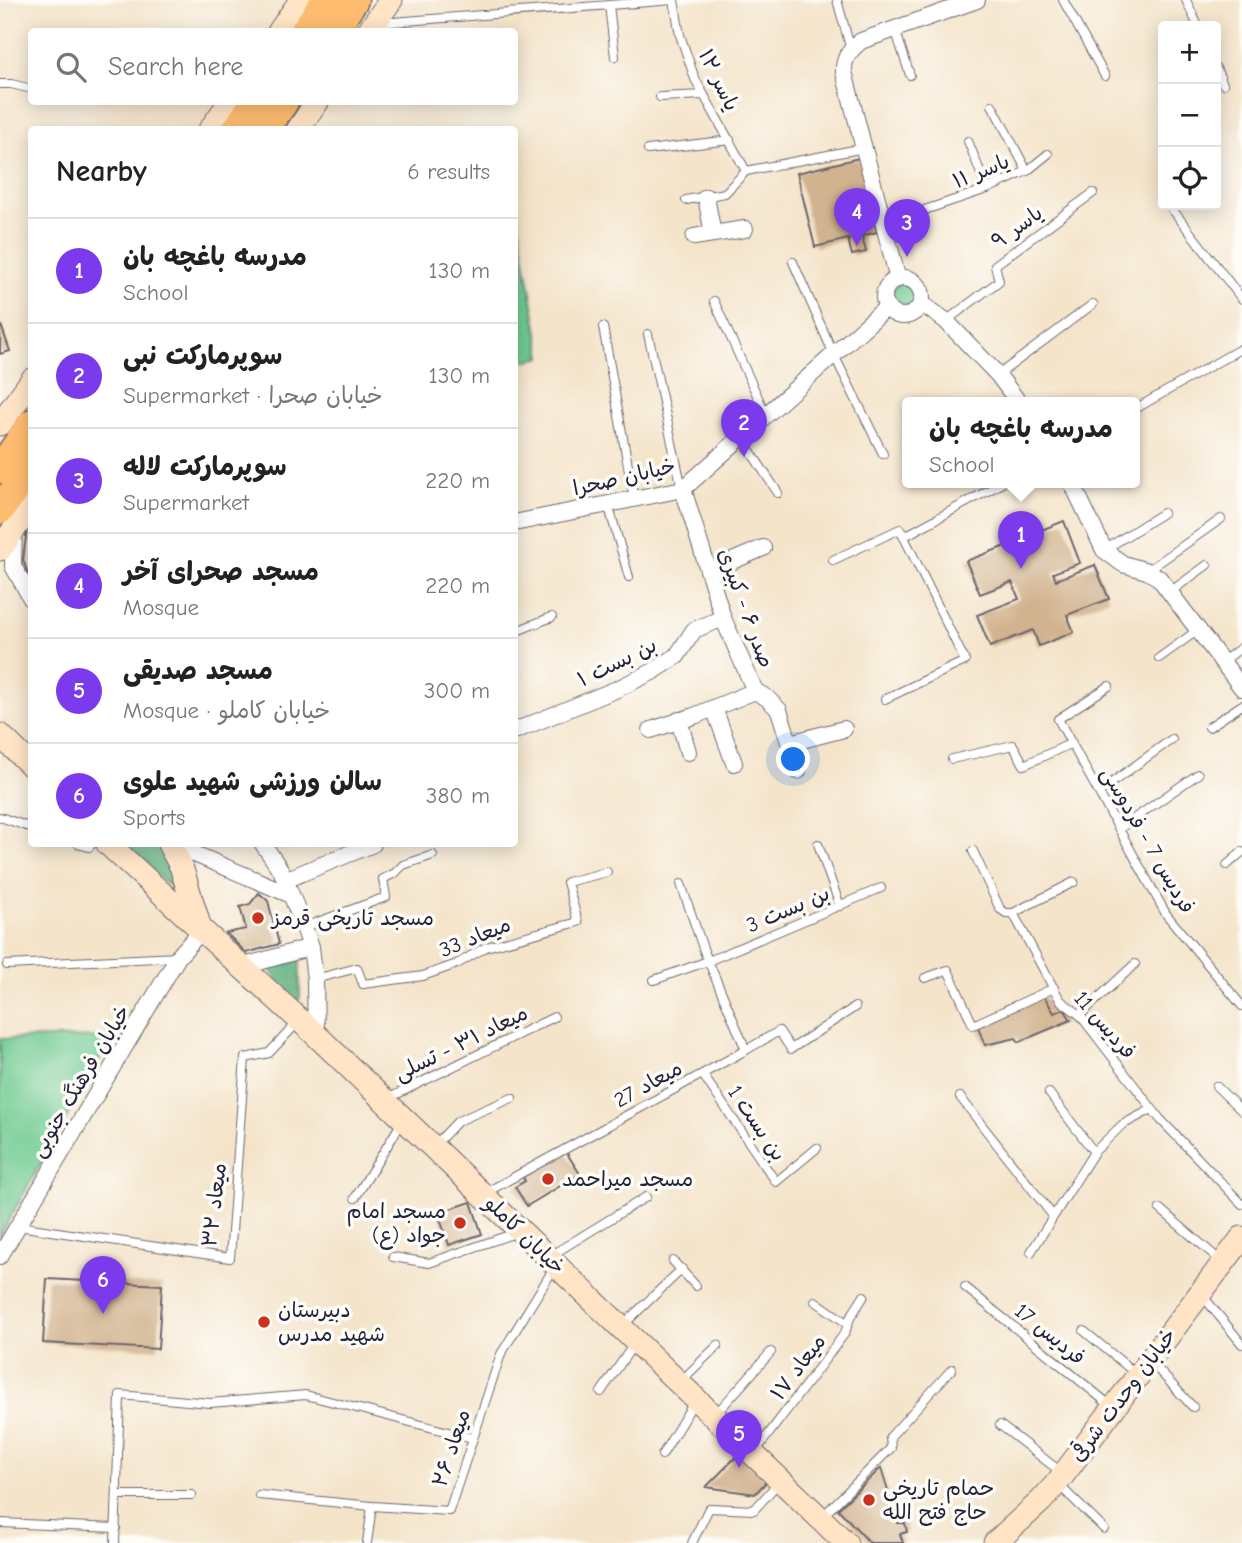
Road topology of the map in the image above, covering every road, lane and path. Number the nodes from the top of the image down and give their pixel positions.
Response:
1 (301, 0) edge
2 (326, 0) edge
3 (354, 0) edge
4 (391, 0) edge
5 (674, 0) edge
6 (837, 0) edge
7 (977, 0) edge
8 (1063, 0) edge
9 (1186, 0) edge
10 (609, 5) junction
11 (1196, 21) edge
12 (282, 28) edge
13 (307, 28) edge
14 (335, 28) edge
15 (371, 28) edge
16 (895, 29) junction
17 (851, 50) junction
18 (615, 57) dead end
19 (910, 75) dead end
20 (1105, 76) dead end
21 (1221, 79) edge
22 (0, 84) edge
23 (1223, 84) dead end
24 (28, 88) edge
25 (704, 94) junction
26 (660, 97) dead end
27 (228, 105) edge
28 (253, 105) edge
29 (282, 105) edge
30 (315, 105) edge
31 (992, 105) dead end
32 (213, 126) edge
33 (239, 126) edge
34 (267, 126) edge
35 (301, 126) edge
36 (730, 140) junction
37 (968, 141) dead end
38 (864, 148) junction
39 (648, 150) dead end
40 (1048, 154) dead end
41 (747, 170) junction
42 (1027, 172) junction
43 (987, 190) junction
44 (1093, 193) dead end
45 (706, 197) junction
46 (685, 200) dead end
47 (1173, 210) edge
48 (883, 224) junction
49 (746, 229) dead end
50 (713, 234) junction
51 (694, 237) dead end
52 (793, 262) dead end
53 (898, 279) junction
54 (1242, 299) edge
55 (714, 301) dead end
56 (921, 303) junction
57 (1093, 304) dead end
58 (887, 307) junction
59 (946, 321) junction
60 (603, 327) dead end
61 (648, 334) dead end
62 (1242, 348) edge
63 (834, 355) junction
64 (998, 375) junction
65 (28, 386) edge
66 (1014, 397) edge
67 (1140, 406) edge
68 (766, 415) junction
69 (0, 424) edge
70 (28, 429) edge
71 (741, 438) junction
72 (883, 454) dead end
73 (0, 469) edge
74 (28, 474) edge
75 (990, 488) edge
76 (1074, 488) edge
77 (682, 489) junction
78 (778, 493) dead end
79 (634, 499) junction
80 (608, 504) junction
81 (28, 506) edge
82 (1163, 513) dead end
83 (7, 519) edge
84 (1221, 519) dead end
85 (518, 522) edge
86 (905, 536) junction
87 (763, 548) dead end
88 (0, 550) edge
89 (1104, 550) junction
90 (833, 560) dead end
91 (1207, 565) dead end
92 (709, 571) junction
93 (1153, 574) junction
94 (629, 577) dead end
95 (1170, 592) junction
96 (28, 593) edge
97 (552, 617) dead end
98 (723, 618) junction
99 (518, 630) edge
100 (1198, 630) junction
101 (1242, 647) edge
102 (1158, 658) dead end
103 (1222, 662) junction
104 (1110, 685) dead end
105 (1242, 688) edge
106 (755, 691) junction
107 (885, 699) dead end
108 (1242, 705) edge
109 (714, 708) junction
110 (0, 720) edge
111 (679, 720) junction
112 (1209, 727) dead end
113 (844, 729) dead end
114 (518, 730) edge
115 (651, 730) dead end
116 (0, 735) edge
117 (1172, 739) dead end
118 (790, 743) junction
119 (1072, 743) junction
120 (688, 751) dead end
121 (20, 752) edge
122 (952, 759) dead end
123 (734, 763) dead end
124 (798, 771) dead end
125 (1198, 774) dead end
126 (1099, 792) junction
127 (0, 817) edge
128 (28, 827) edge
129 (1119, 829) junction
130 (818, 844) dead end
131 (110, 847) edge
132 (172, 847) edge
133 (178, 847) edge
134 (264, 847) edge
135 (367, 847) edge
136 (973, 851) dead end
137 (1242, 852) edge
138 (433, 855) dead end
139 (1227, 865) dead end
140 (607, 872) dead end
141 (1074, 882) dead end
142 (681, 884) dead end
143 (288, 887) junction
144 (881, 888) dead end
145 (840, 906) junction
146 (1013, 913) junction
147 (304, 927) junction
148 (201, 931) junction
149 (311, 947) junction
150 (178, 957) junction
151 (708, 961) junction
152 (1135, 964) dead end
153 (7, 965) dead end
154 (241, 967) junction
155 (925, 978) dead end
156 (654, 979) dead end
157 (315, 985) junction
158 (1054, 988) junction
159 (1242, 1006) edge
160 (855, 1007) dead end
161 (1080, 1015) junction
162 (554, 1017) dead end
163 (300, 1021) junction
164 (746, 1050) junction
165 (703, 1074) junction
166 (1216, 1086) dead end
167 (1049, 1093) dead end
168 (960, 1097) dead end
169 (512, 1098) dead end
170 (384, 1101) junction
171 (1153, 1108) junction
172 (1242, 1111) edge
173 (403, 1119) junction
174 (433, 1147) junction
175 (817, 1148) dead end
176 (1094, 1152) junction
177 (482, 1195) junction
178 (646, 1197) dead end
179 (355, 1198) dead end
180 (1242, 1204) edge
181 (1160, 1209) dead end
182 (1053, 1216) junction
183 (18, 1226) junction
184 (520, 1231) junction
185 (1242, 1238) edge
186 (2, 1249) edge
187 (1031, 1252) dead end
188 (393, 1257) dead end
189 (673, 1261) dead end
190 (552, 1262) junction
191 (1223, 1263) junction
192 (682, 1269) junction
193 (696, 1286) dead end
194 (965, 1287) dead end
195 (1200, 1292) junction
196 (864, 1296) dead end
197 (815, 1301) dead end
198 (848, 1324) junction
199 (1084, 1331) dead end
200 (628, 1334) junction
201 (1242, 1344) edge
202 (718, 1345) dead end
203 (771, 1352) dead end
204 (1143, 1367) junction
205 (952, 1369) dead end
206 (679, 1383) junction
207 (601, 1392) dead end
208 (696, 1399) junction
209 (1193, 1407) dead end
210 (1114, 1408) junction
211 (713, 1416) junction
212 (1000, 1425) dead end
213 (472, 1438) junction
214 (662, 1455) dead end
215 (754, 1455) junction
216 (1060, 1478) junction
217 (780, 1480) junction
218 (117, 1495) junction
219 (192, 1495) dead end
220 (259, 1495) dead end
221 (372, 1506) junction
222 (820, 1519) junction
223 (0, 1522) edge
224 (116, 1528) junction
225 (1104, 1529) dead end
226 (115, 1543) edge
227 (366, 1543) edge
228 (692, 1543) edge
229 (846, 1543) edge
230 (995, 1543) edge

1 - 12 street
2 - 13 highway
3 - 14 highway
4 - 15 street
5 - 10 lane, یاسر ۱۲
5 - 25 lane, یاسر ۱۲
6 - 17 lane
7 - 16 street
8 - 20 lane
9 - 11 lane
10 - 15 lane, یاسر ۱۲
10 - 18 lane
16 - 17 street
16 - 19 lane
17 - 38 street
21 - 23 lane
22 - 24 lane
25 - 26 lane
25 - 36 lane, یاسر ۱۲
27 - 32 street
28 - 33 highway
29 - 34 highway
30 - 35 street
31 - 42 lane
36 - 39 lane
36 - 41 lane, یاسر ۱۲
37 - 43 lane
38 - 41 lane
38 - 48 street
40 - 42 lane, یاسر ۱۱
41 - 45 lane
42 - 43 lane, یاسر ۱۱
43 - 48 lane, یاسر ۱۱
44 - 59 lane, یاسر ۹
45 - 46 lane
45 - 50 street
47 - 54 lane
48 - 53 street
49 - 50 street
50 - 51 street
52 - 63 lane
53 - 56 street
53 - 58 street
55 - 68 lane
56 - 58 street
56 - 59 street
57 - 64 lane
58 - 63 street, خیابان صحرا
59 - 64 street
60 - 79 lane
61 - 77 lane
62 - 67 lane
63 - 68 street, خیابان صحرا
63 - 72 lane
64 - 66 street
65 - 69 street
68 - 71 street, خیابان صحرا
70 - 73 highway
71 - 77 street, خیابان صحرا
71 - 78 lane
74 - 83 highway
75 - 86 lane
76 - 89 street
77 - 79 street, خیابان صحرا
77 - 92 street, صدر ۶ - کبیری
79 - 80 street, خیابان صحرا
80 - 85 street, خیابان صحرا
80 - 94 lane
81 - 83 street
82 - 89 lane
83 - 88 street
83 - 96 street
84 - 93 lane
86 - 90 lane
86 - 107 lane
87 - 92 street
89 - 93 street
91 - 95 lane
92 - 98 street, صدر ۶ - کبیری
93 - 95 street
95 - 100 street
97 - 99 lane
98 - 106 street, صدر ۶ - کبیری
98 - 114 street, بن بست ۱
100 - 102 lane
100 - 103 street
101 - 103 lane
103 - 105 street
104 - 119 lane, فردیس 7 - فردوسی
106 - 109 street
106 - 118 street, صدر ۶ - کبیری
108 - 112 lane
109 - 111 street
109 - 123 street
110 - 121 street
111 - 115 street
111 - 120 street
113 - 118 street
116 - 121 street
117 - 126 lane
118 - 124 street, صدر ۶ - کبیری
119 - 122 lane
119 - 126 lane, فردیس 7 - فردوسی
125 - 129 lane
126 - 129 lane, فردیس 7 - فردوسی
127 - 128 lane
129 - 159 lane, فردیس 7 - فردوسی
130 - 145 lane
131 - 148 street, خیابان کاملو
132 - 148 street
133 - 143 street
134 - 143 street
135 - 143 street
136 - 146 lane, فردیس 11
137 - 139 lane
138 - 147 lane
140 - 157 lane, میعاد 33
141 - 146 lane
142 - 151 lane
143 - 147 street
144 - 145 lane, بن بست 3
145 - 151 lane, بن بست 3
146 - 158 lane, فردیس 11
147 - 149 street
148 - 150 street, خیابان فرهنگ جنوبی
148 - 154 street, خیابان کاملو
149 - 154 street
149 - 157 street
150 - 153 lane
150 - 183 street, خیابان فرهنگ جنوبی
151 - 156 lane, بن بست 3
151 - 164 lane
152 - 161 lane
154 - 163 street, خیابان کاملو
155 - 158 lane
157 - 163 street
157 - 163 street
158 - 161 lane, فردیس 11
160 - 164 lane, میعاد 27
161 - 171 lane, فردیس 11
162 - 170 lane, میعاد ۳۱ - تسلی
163 - 170 street, خیابان کاملو
163 - 183 lane, میعاد ۳۲
164 - 165 lane, میعاد 27
165 - 175 lane, بن بست 1
165 - 177 lane, میعاد 27
166 - 172 lane
167 - 176 lane
168 - 182 lane
169 - 174 lane
170 - 173 street, خیابان کاملو
171 - 176 lane
171 - 180 lane, فردیس 11
173 - 174 street, خیابان کاملو
173 - 179 lane
174 - 177 street, خیابان کاملو
176 - 182 lane
177 - 184 street, خیابان کاملو
178 - 190 lane
181 - 191 lane
182 - 187 lane
183 - 186 street, خیابان فرهنگ جنوبی
184 - 188 lane
184 - 190 street, خیابان کاملو
185 - 191 street, خیابان وحدت شرقی
189 - 192 lane
190 - 200 street, خیابان کاملو
190 - 213 lane, میعاد ۲۶
191 - 195 street, خیابان وحدت شرقی
192 - 193 lane
192 - 200 lane
194 - 210 lane, فردیس 17
195 - 201 lane
195 - 204 street, خیابان وحدت شرقی
196 - 198 lane, میعاد ۱۷
197 - 198 lane
198 - 215 lane, میعاد ۱۷
199 - 204 lane
200 - 206 street, خیابان کاملو
200 - 207 lane
202 - 206 lane
203 - 211 lane
204 - 209 lane
204 - 210 street, خیابان وحدت شرقی
205 - 222 lane
206 - 208 street, خیابان کاملو
208 - 211 street, خیابان کاملو
208 - 214 lane
210 - 216 street, خیابان وحدت شرقی
211 - 215 street, خیابان کاملو
212 - 216 lane
213 - 218 lane
213 - 221 lane, میعاد ۲۶
215 - 217 street, خیابان کاملو
216 - 225 lane
216 - 230 street, خیابان وحدت شرقی
217 - 222 street, خیابان کاملو
217 - 228 lane
218 - 219 lane
218 - 224 lane
220 - 221 lane, میعاد ۲۶
221 - 227 lane
222 - 229 street, خیابان کاملو
223 - 224 lane
224 - 226 lane

